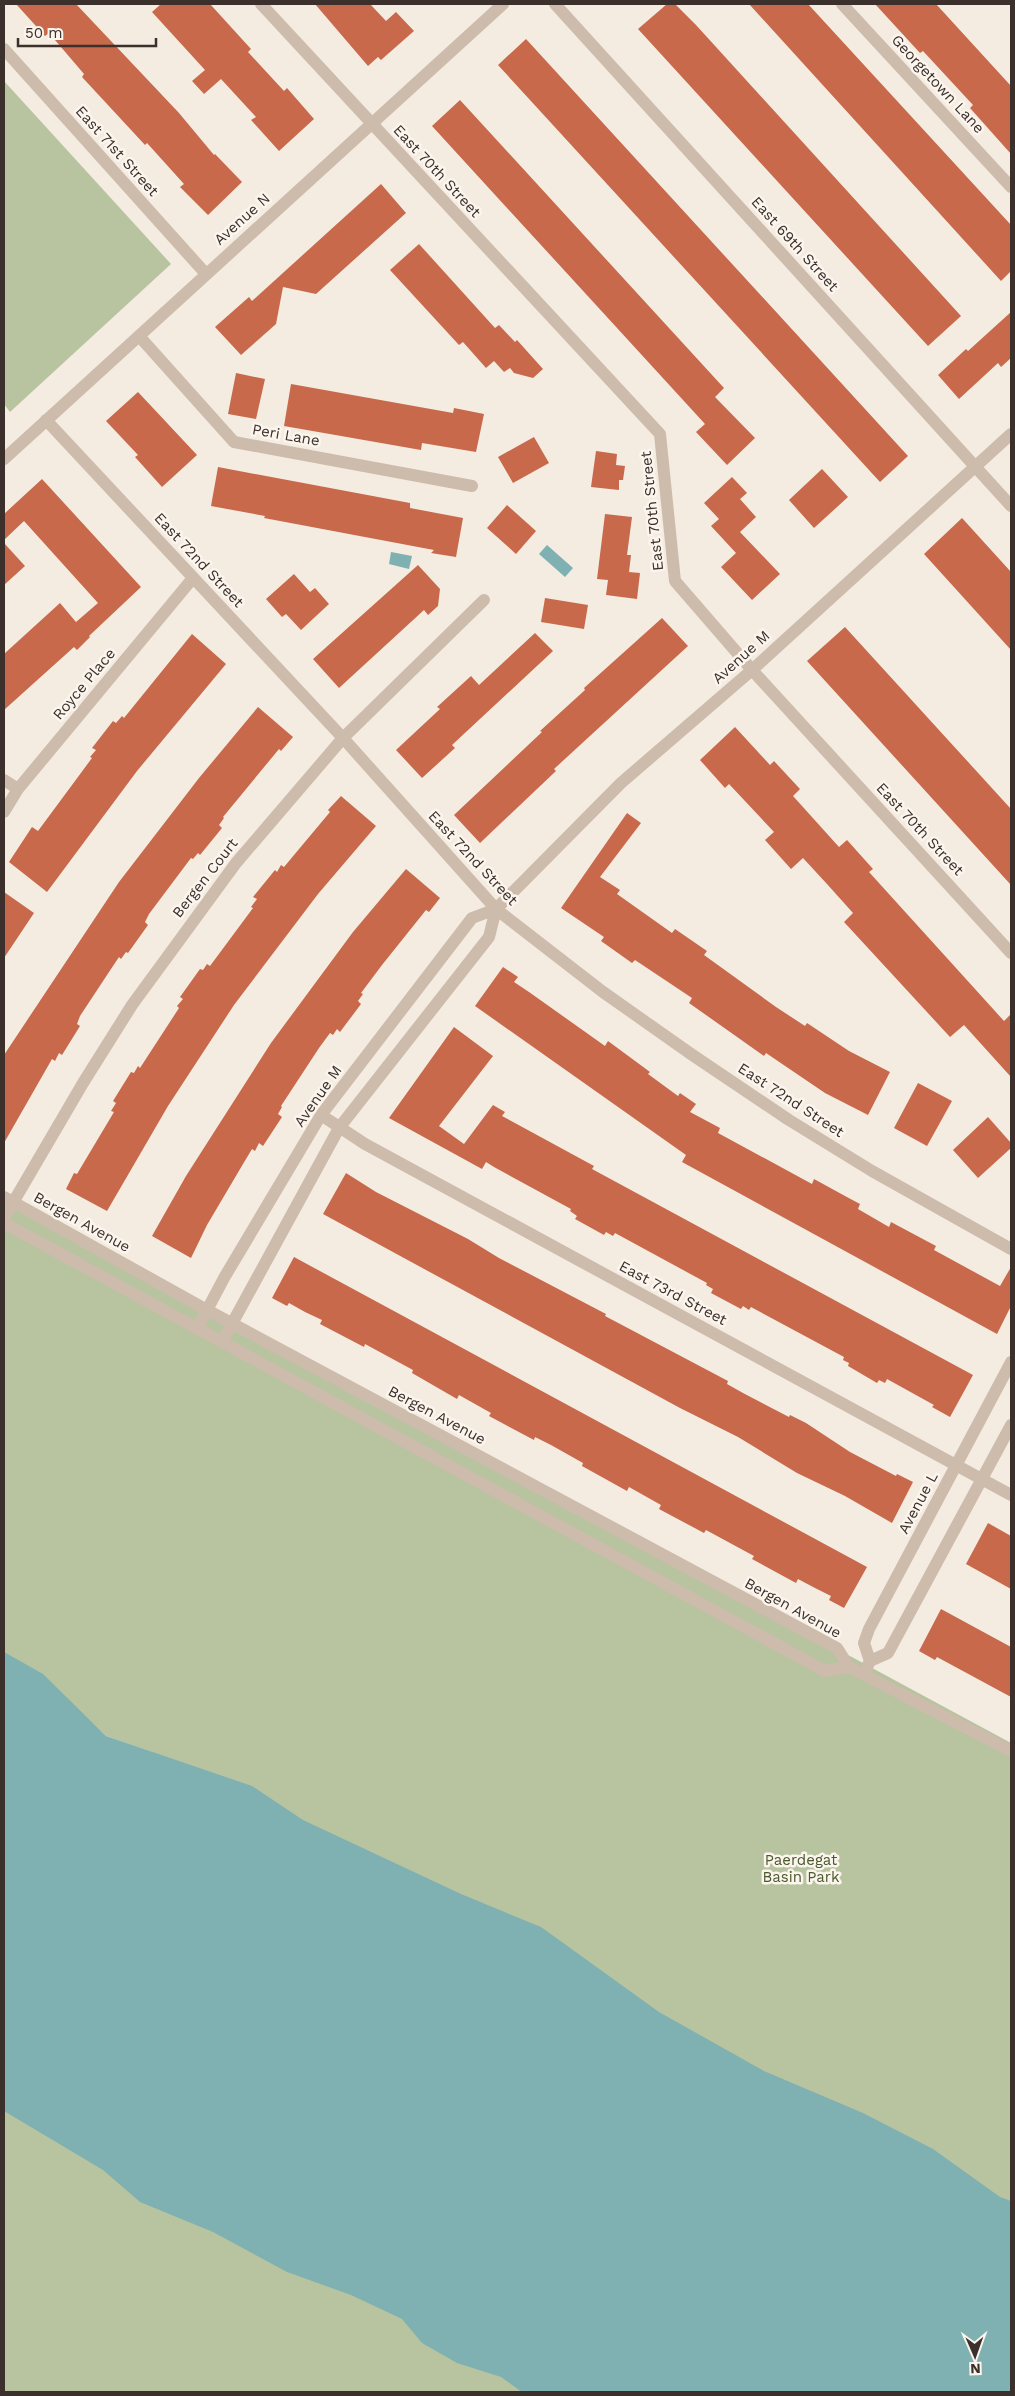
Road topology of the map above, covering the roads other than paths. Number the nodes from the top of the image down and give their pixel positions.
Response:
1 (261, 4) edge
2 (502, 4) edge
3 (555, 4) edge
4 (842, 4) edge
5 (4, 49) edge
6 (371, 124) junction
7 (1011, 187) edge
8 (206, 274) junction
9 (139, 336) junction
10 (46, 420) junction
11 (1011, 434) edge
12 (4, 459) edge
13 (975, 467) junction
14 (472, 486) dead end
15 (1011, 506) edge
16 (193, 578) junction
17 (484, 600) dead end
18 (752, 670) junction
19 (343, 738) junction
20 (4, 780) edge
21 (18, 788) junction
22 (4, 812) edge
23 (496, 909) junction
24 (1011, 953) edge
25 (321, 1115) junction
26 (339, 1128) junction
27 (9, 1199) edge
28 (4, 1218) edge
29 (4, 1224) edge
30 (1011, 1249) edge
31 (207, 1310) junction
32 (232, 1324) junction
33 (197, 1328) junction
34 (222, 1342) junction
35 (1011, 1362) edge
36 (1011, 1425) edge
37 (957, 1465) junction
38 (983, 1480) junction
39 (1011, 1495) edge
40 (870, 1661) junction
41 (849, 1667) junction
42 (863, 1674) junction
43 (1011, 1751) edge

1 - 6 street, East 70th Street
2 - 6 street, Avenue N
3 - 13 street, East 69th Street
4 - 7 street, Georgetown Lane
5 - 8 street, East 71st Street
6 - 8 street, Avenue N
6 - 18 street, East 70th Street
8 - 9 street, Avenue N
9 - 10 street, Avenue N
9 - 14 street, Peri Lane
10 - 12 street, Avenue N
10 - 16 street, East 72nd Street
11 - 13 street, Avenue M
13 - 15 street, East 69th Street
13 - 18 street, Avenue M
16 - 19 street, East 72nd Street
16 - 21 street, Royce Place
17 - 19 street, Bergen Court
18 - 23 street, Avenue M
18 - 24 street, East 70th Street
19 - 23 street, East 72nd Street
19 - 27 street, Bergen Court
20 - 21 street
21 - 22 street, Royce Place
23 - 25 street, Avenue M
23 - 26 street
23 - 30 street, East 72nd Street
25 - 26 street, East 73rd Street
25 - 31 street, Avenue M
26 - 32 street
26 - 37 street, East 73rd Street
27 - 28 street, Bergen Court
27 - 31 street, Bergen Avenue
29 - 33 street
31 - 32 street, Bergen Avenue
31 - 33 street, Avenue M
32 - 34 street
32 - 41 street, Bergen Avenue
33 - 34 street
34 - 41 street
35 - 37 street, Avenue L
36 - 38 street
37 - 38 street, East 73rd Street
37 - 40 street, Avenue L
38 - 39 street, East 73rd Street
38 - 40 street
40 - 42 street
41 - 42 street, Bergen Avenue
42 - 43 street, Bergen Avenue

